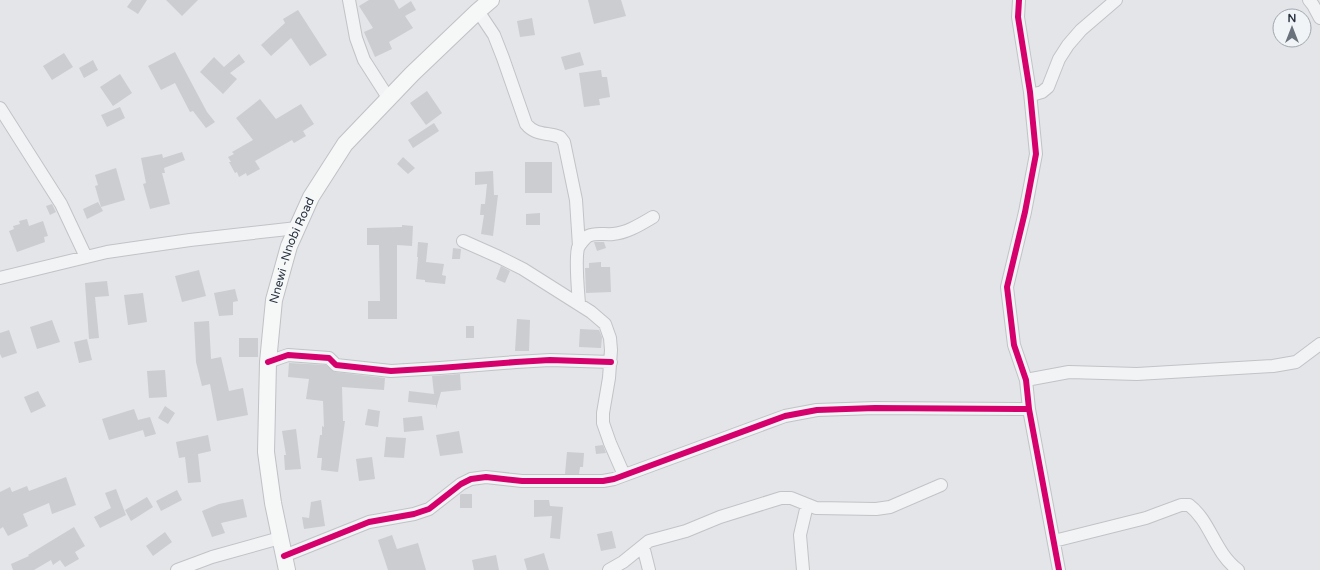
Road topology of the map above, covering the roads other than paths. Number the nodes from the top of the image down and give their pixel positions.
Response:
1 (349, 0) edge
2 (491, 0) edge
3 (1019, 0) edge
4 (1116, 0) edge
5 (1309, 0) edge
6 (478, 11) junction
7 (1320, 18) edge
8 (1030, 92) junction
9 (389, 99) junction
10 (0, 108) edge
11 (653, 217) dead end
12 (297, 228) junction
13 (463, 242) dead end
14 (579, 246) junction
15 (86, 257) junction
16 (0, 278) edge
17 (579, 304) junction
18 (1320, 344) edge
19 (268, 362) junction
20 (611, 362) junction
21 (1026, 380) junction
22 (1029, 409) junction
23 (624, 475) junction
24 (941, 485) dead end
25 (807, 506) junction
26 (280, 538) junction
27 (1054, 541) junction
28 (643, 546) junction
29 (285, 563) edge
30 (177, 570) edge
31 (609, 570) edge
32 (649, 570) edge
33 (803, 570) edge
34 (1059, 570) edge
35 (1238, 570) edge

1 - 9 street
2 - 6 main road, Nnewi -Nnobi Road
3 - 8 street
4 - 8 street
5 - 7 street
6 - 9 main road, Nnewi -Nnobi Road
6 - 14 street
8 - 21 street
9 - 12 main road, Nnewi -Nnobi Road
10 - 15 street
11 - 14 street
12 - 15 street
12 - 19 main road, Nnewi -Nnobi Road
13 - 17 street
14 - 17 street
15 - 16 street
17 - 20 street
18 - 21 street
19 - 20 street
19 - 26 main road, Nnewi -Nnobi Road
20 - 23 street
21 - 22 street
22 - 23 street
22 - 27 street
23 - 29 street
24 - 25 street
25 - 28 street
25 - 33 street
26 - 29 main road, Nnewi -Nnobi Road
26 - 30 street
27 - 34 street
27 - 35 street
28 - 31 street
28 - 32 street

